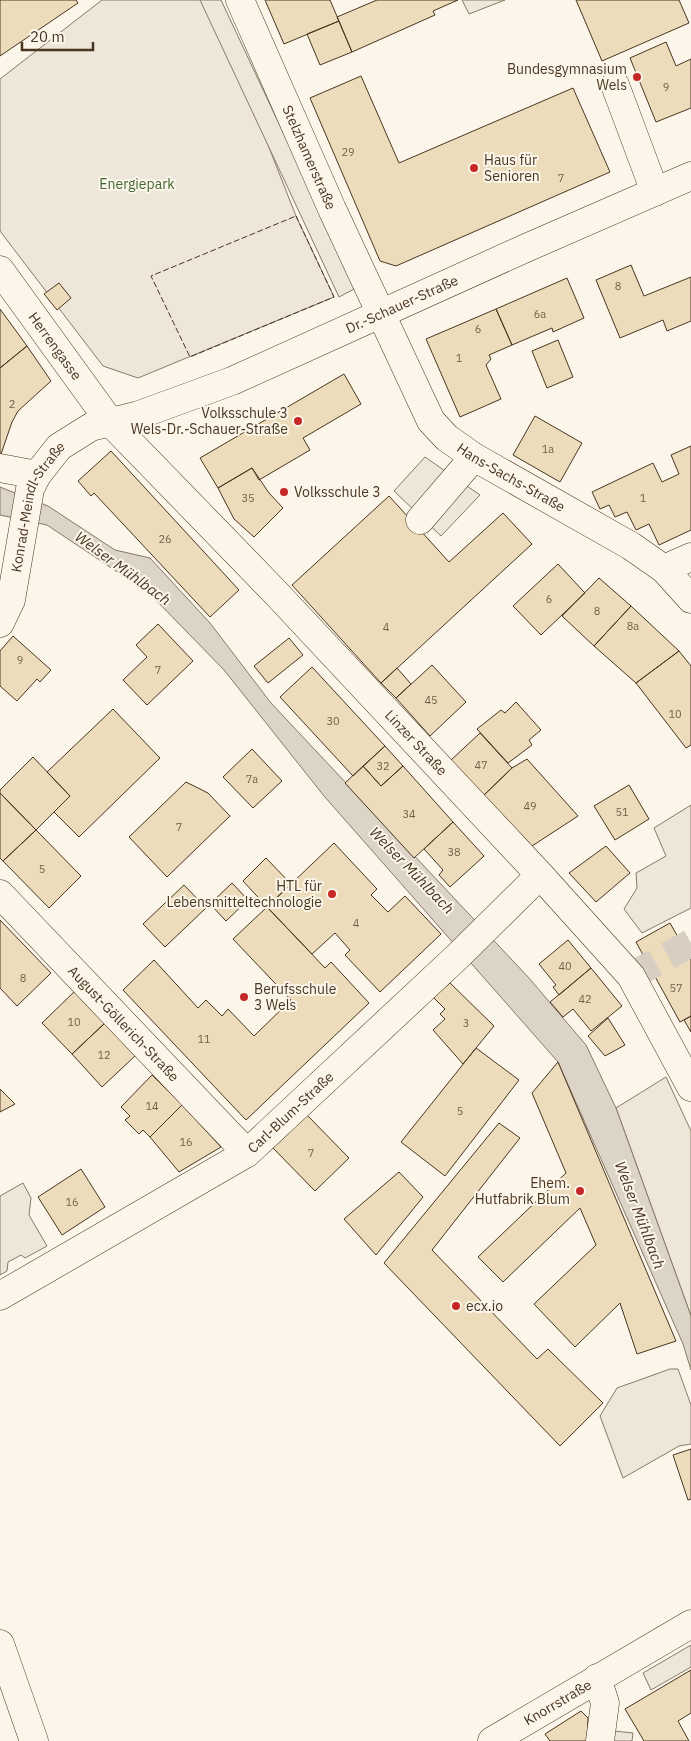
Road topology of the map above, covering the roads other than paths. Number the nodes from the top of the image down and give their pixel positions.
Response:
1 (240, 0) edge
2 (615, 85) dead end
3 (691, 176) edge
4 (655, 192) junction
5 (0, 270) edge
6 (381, 313) junction
7 (110, 422) junction
8 (474, 457) junction
9 (0, 468) edge
10 (33, 482) junction
11 (420, 520) dead end
12 (691, 557) edge
13 (664, 570) junction
14 (691, 599) edge
15 (4, 606) edge
16 (540, 875) junction
17 (0, 894) edge
18 (691, 1087) edge
19 (247, 1153) junction
20 (0, 1296) edge
21 (691, 1624) edge
22 (0, 1644) edge
23 (597, 1678) junction
24 (34, 1741) edge
25 (492, 1741) edge
26 (600, 1741) edge

1 - 6 street, Stelzhamerstraße
2 - 4 street
3 - 4 street, Dr.-Schauer-Straße
4 - 6 street, Dr.-Schauer-Straße
5 - 7 street, Herrengasse
6 - 7 street, Dr.-Schauer-Straße
6 - 8 street, Hans-Sachs-Straße
7 - 10 street, Konrad-Meindl-Straße
7 - 16 street, Linzer Straße
8 - 11 street
8 - 13 street, Hans-Sachs-Straße
9 - 10 street
10 - 15 street, Konrad-Meindl-Straße
12 - 13 street
13 - 14 street, Hans-Sachs-Straße
16 - 18 street, Linzer Straße
16 - 19 street, Carl-Blum-Straße
17 - 19 street, August-Göllerich-Straße
19 - 20 street, Carl-Blum-Straße
21 - 23 street, Knorrstraße
22 - 24 street
23 - 25 street, Knorrstraße
23 - 26 street, Knorrstraße

